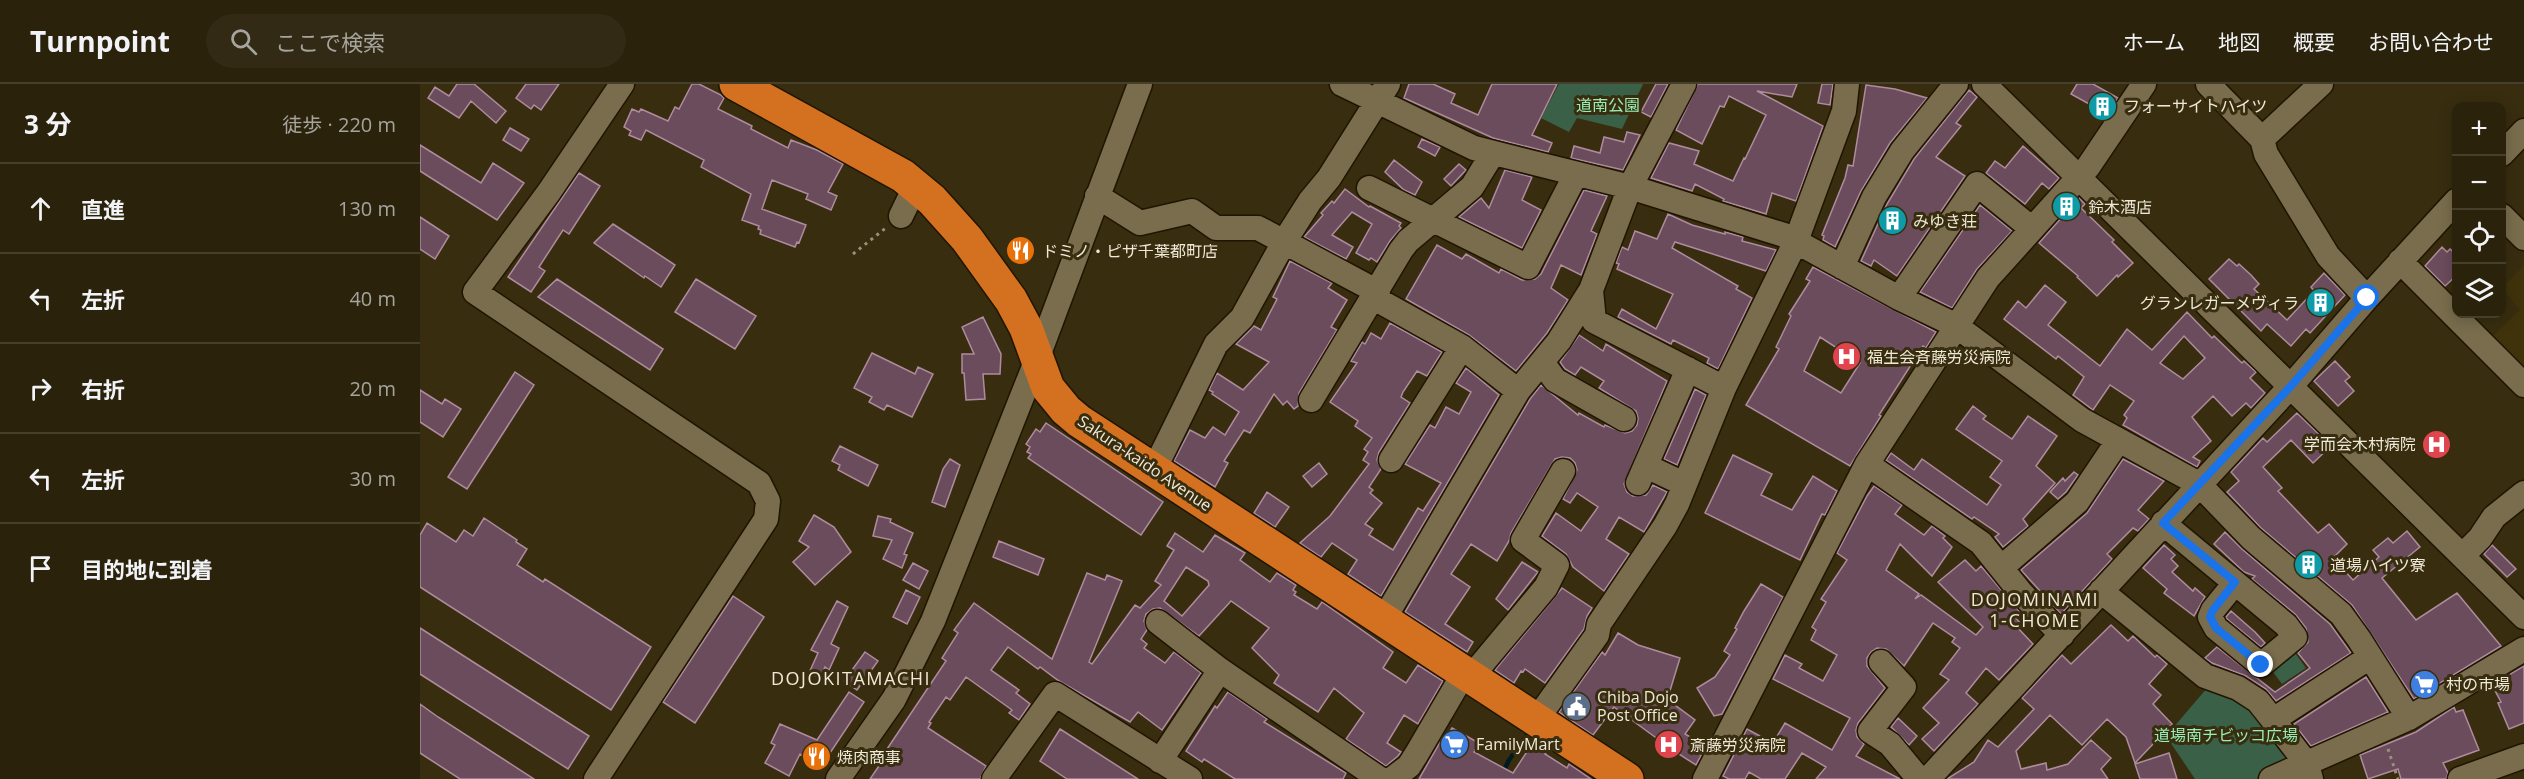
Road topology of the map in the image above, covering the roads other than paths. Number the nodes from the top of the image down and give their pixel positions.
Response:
1 (622, 84) edge
2 (736, 84) edge
3 (1140, 84) edge
4 (1342, 84) edge
5 (1684, 84) edge
6 (1847, 84) edge
7 (1956, 84) edge
8 (1984, 84) edge
9 (2144, 84) edge
10 (2208, 84) edge
11 (2321, 84) edge
12 (1383, 92) edge
13 (2524, 131) edge
14 (2262, 139) junction
15 (2506, 150) edge
16 (1493, 153) junction
17 (1576, 174) junction
18 (2079, 176) junction
19 (916, 185) junction
20 (1630, 187) junction
21 (1369, 188) dead end
22 (1097, 196) junction
23 (2452, 206) edge
24 (901, 216) road end
25 (1433, 220) junction
26 (2506, 220) edge
27 (2031, 228) junction
28 (2524, 238) edge
29 (1796, 241) junction
30 (1284, 242) junction
31 (2400, 261) junction
32 (1842, 267) junction
33 (1591, 290) junction
34 (1376, 295) junction
35 (1899, 298) junction
36 (2367, 298) junction
37 (1955, 325) junction
38 (1462, 347) junction
39 (1037, 359) junction
40 (1542, 362) junction
41 (1688, 369) junction
42 (2524, 384) edge
43 (2291, 386) junction
44 (1724, 388) junction
45 (1518, 391) junction
46 (1311, 400) dead end
47 (1624, 419) dead end
48 (2118, 441) junction
49 (1390, 460) dead end
50 (1867, 464) junction
51 (1154, 470) junction
52 (1563, 471) dead end
53 (1684, 484) junction
54 (2199, 484) junction
55 (2524, 493) edge
56 (2163, 523) junction
57 (2463, 555) junction
58 (2001, 568) junction
59 (2235, 582) dead end
60 (2101, 591) junction
61 (2524, 617) edge
62 (1384, 619) junction
63 (1158, 622) dead end
64 (2062, 635) junction
65 (2524, 649) edge
66 (2370, 657) junction
67 (1881, 662) dead end
68 (1220, 670) junction
69 (1468, 675) junction
70 (2409, 718) junction
71 (1537, 719) junction
72 (2273, 720) junction
73 (2524, 756) edge
74 (1160, 761) junction
75 (2309, 772) edge
76 (596, 779) edge
77 (838, 779) edge
78 (994, 779) edge
79 (1190, 779) edge
80 (1380, 779) edge
81 (1392, 779) edge
82 (1627, 779) edge
83 (1705, 779) edge
84 (1919, 779) edge
85 (1928, 779) edge
86 (2271, 779) edge
87 (2460, 779) edge

1 - 76 street
2 - 19 highway, Sakura-kaido Avenue
3 - 22 street
4 - 12 street
5 - 20 street
6 - 29 street
7 - 32 street
8 - 18 street
9 - 18 street
10 - 14 street
11 - 14 street
12 - 16 street
12 - 30 street
13 - 15 street
14 - 36 street
16 - 17 street
16 - 25 street
17 - 20 street
17 - 25 street
18 - 27 street
18 - 43 street
19 - 24 street
19 - 39 highway, Sakura-kaido Avenue
20 - 29 street
20 - 33 street
21 - 25 street
22 - 30 street
22 - 39 street
23 - 31 street
25 - 34 street
26 - 28 street
27 - 35 street
27 - 37 street
29 - 32 street
29 - 44 street
30 - 34 street
30 - 51 street
31 - 36 street
31 - 42 street
32 - 35 street
33 - 40 street
33 - 41 street
34 - 38 street
34 - 46 street
35 - 37 street
36 - 43 street
37 - 48 street
37 - 50 street
38 - 45 street
38 - 49 street
39 - 51 highway, Sakura-kaido Avenue
39 - 77 street
40 - 45 street
40 - 47 street
41 - 44 street
41 - 53 street
43 - 54 street
43 - 57 street
44 - 53 street
45 - 62 street
48 - 54 street
48 - 58 street
50 - 58 street
50 - 83 street
51 - 62 highway, Sakura-kaido Avenue
52 - 69 street
53 - 71 street
54 - 56 street
54 - 66 street
55 - 57 street
56 - 59 street
56 - 60 street
57 - 61 street
58 - 64 street
60 - 64 street
60 - 72 street
62 - 69 highway, Sakura-kaido Avenue
63 - 68 street
64 - 85 street
65 - 70 street
66 - 70 street
66 - 72 street
67 - 84 street
68 - 74 street
68 - 80 street
69 - 71 highway, Sakura-kaido Avenue
69 - 81 street
70 - 75 street
71 - 82 highway, Sakura-kaido Avenue
72 - 75 street
73 - 87 street
74 - 78 street
74 - 79 street
75 - 86 street

